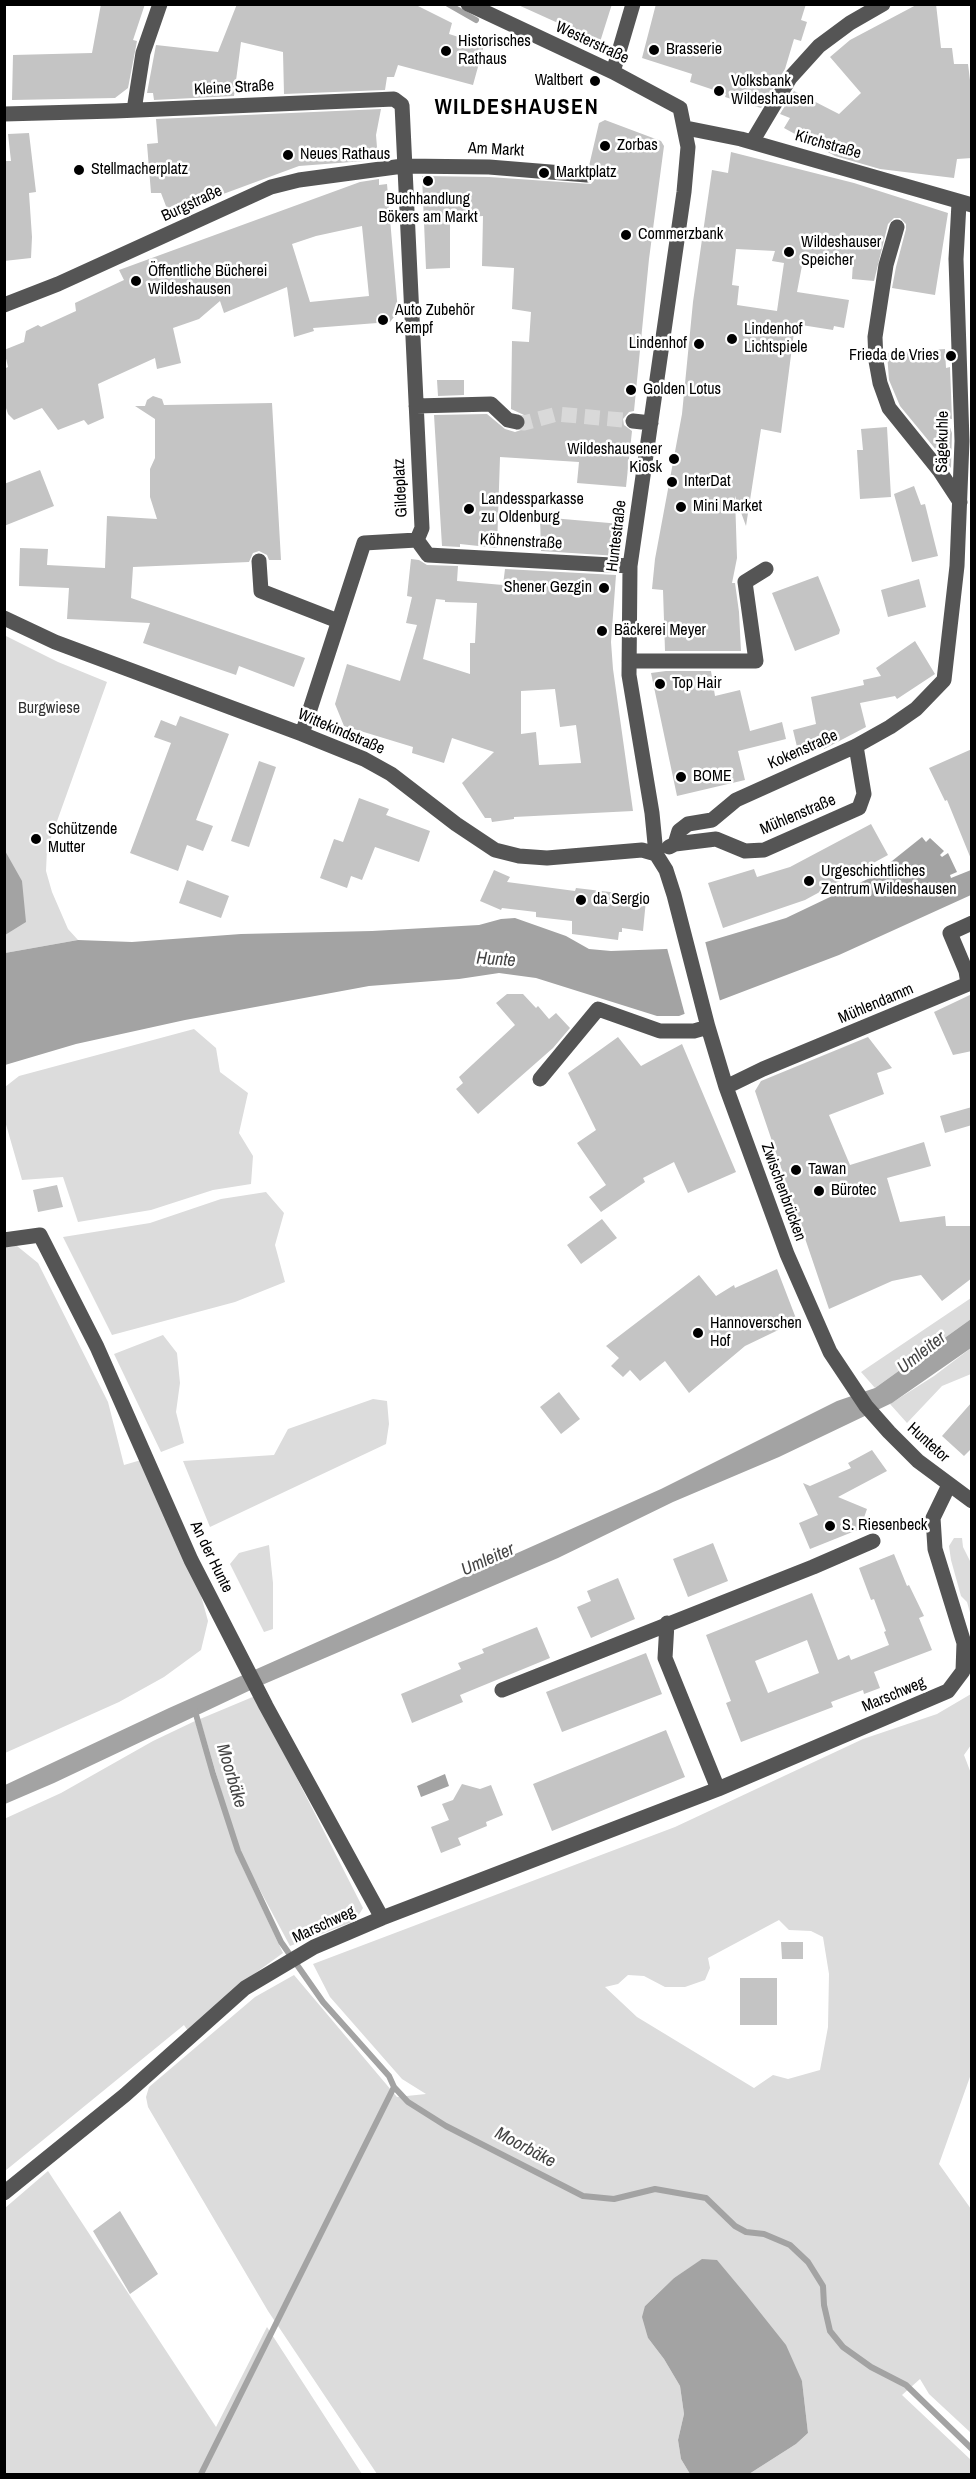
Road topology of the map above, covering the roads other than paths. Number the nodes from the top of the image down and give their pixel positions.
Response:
1 (160, 4) edge
2 (468, 4) edge
3 (633, 4) edge
4 (883, 4) edge
5 (613, 72) junction
6 (134, 110) junction
7 (4, 114) edge
8 (686, 128) junction
9 (752, 141) junction
10 (403, 166) junction
11 (587, 175) dead end
12 (965, 204) edge
13 (897, 227) dead end
14 (4, 305) edge
15 (416, 406) junction
16 (633, 421) tunnel mouth
17 (517, 422) tunnel mouth
18 (651, 423) junction
19 (960, 502) junction
20 (417, 540) junction
21 (259, 561) dead end
22 (630, 566) junction
23 (766, 569) dead end
24 (4, 618) edge
25 (338, 621) junction
26 (629, 662) junction
27 (944, 680) joint
28 (302, 734) junction
29 (856, 746) junction
30 (675, 844) junction
31 (656, 854) junction
32 (972, 923) edge
33 (687, 944) joint
34 (708, 1028) junction
35 (540, 1079) dead end
36 (726, 1087) junction
37 (4, 1240) edge
38 (890, 1432) joint
39 (949, 1485) junction
40 (972, 1501) edge
41 (873, 1540) dead end
42 (667, 1623) junction
43 (502, 1690) dead end
44 (718, 1789) junction
45 (382, 1918) junction
46 (4, 2193) edge

1 - 6 street
2 - 5 street, Westerstraße
3 - 5 street
4 - 9 street
5 - 8 street, Westerstraße
6 - 7 street, Kleine Straße
6 - 10 street, Kleine Straße
8 - 9 street, Kirchstraße
8 - 18 street, Huntestraße
9 - 12 street, Kirchstraße
10 - 11 street, Am Markt
10 - 14 street, Burgstraße
10 - 15 street, Gildeplatz
12 - 19 street, Sägekuhle
13 - 19 street
15 - 17 street
15 - 20 street, Gildeplatz
16 - 18 street
18 - 22 street, Huntestraße
19 - 27 street, Sägekuhle
20 - 22 street, Köhnenstraße
20 - 25 street, Gildeplatz
21 - 25 street
22 - 26 street, Huntestraße
23 - 26 street
24 - 28 street, Wittekindstraße
25 - 28 street, Gildeplatz
26 - 31 street, Huntestraße
27 - 29 street, Kokenstraße
28 - 31 street, Wittekindstraße
29 - 30 street, Kokenstraße
29 - 30 street, Mühlenstraße
30 - 31 street, Mühlenstraße
31 - 33 street, Huntestraße
32 - 36 street, Mühlendamm
33 - 34 street, Zwischenbrücken
34 - 35 street
34 - 36 street, Zwischenbrücken
36 - 38 street, Zwischenbrücken
37 - 45 street, An der Hunte
38 - 39 street, Huntetor
39 - 40 street, Huntetor
39 - 44 street, Marschweg
41 - 42 street
42 - 43 street
42 - 44 street
44 - 45 street, Marschweg
45 - 46 street, Marschweg

